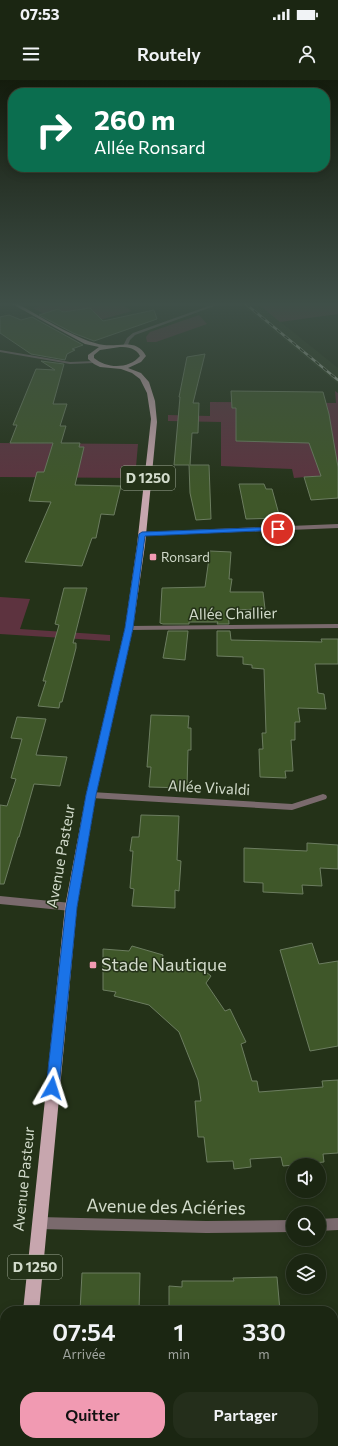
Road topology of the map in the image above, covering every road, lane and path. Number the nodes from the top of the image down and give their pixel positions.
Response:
1 (123, 368) edge
2 (148, 375) dead end
3 (155, 410) junction
4 (338, 526) edge
5 (142, 534) junction
6 (338, 626) edge
7 (129, 628) junction
8 (91, 795) junction
9 (323, 797) dead end
10 (0, 900) edge
11 (71, 907) junction
12 (39, 1223) junction
13 (338, 1224) edge
14 (326, 1225) edge
15 (286, 1226) edge
16 (31, 1306) edge

1 - 3 main road, Avenue Pasteur / D 1250
2 - 3 main road, Avenue Pasteur / D 1250
3 - 5 main road, Avenue Pasteur / D 1250
4 - 5 street
5 - 7 main road, Avenue Pasteur / D 1250
6 - 7 street, Allée Challier
7 - 8 main road, Avenue Pasteur / D 1250
8 - 9 street, Allée Vivaldi
8 - 11 main road, Avenue Pasteur / D 1250
10 - 11 street
11 - 12 main road, Avenue Pasteur / D 1250
12 - 15 street, Avenue des Aciéries
12 - 16 main road, Avenue Pasteur / D 1250
13 - 14 street

